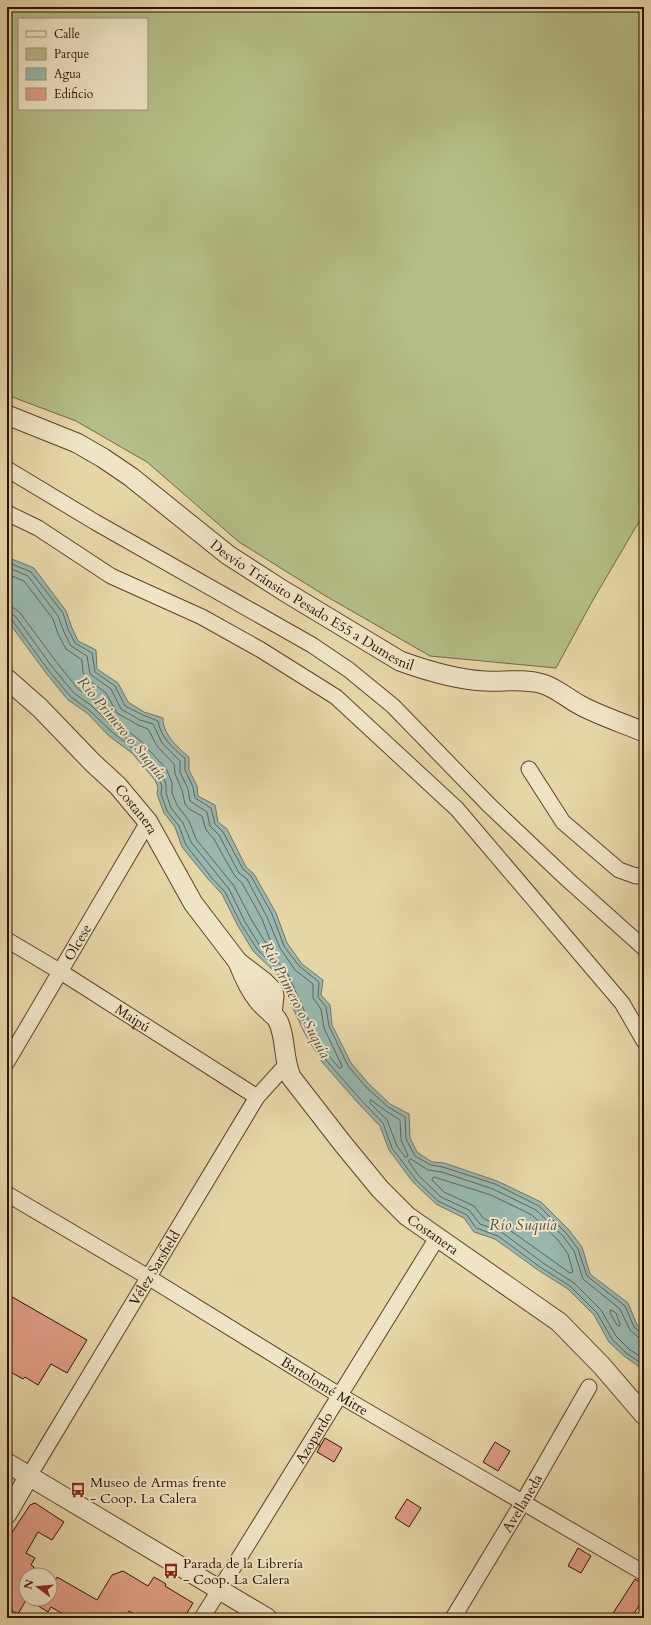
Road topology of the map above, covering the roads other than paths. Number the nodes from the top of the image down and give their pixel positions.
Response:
1 (7, 415) edge
2 (7, 469) edge
3 (7, 512) edge
4 (7, 679) edge
5 (644, 732) edge
6 (529, 769) dead end
7 (148, 822) junction
8 (644, 875) edge
9 (7, 940) edge
10 (644, 948) edge
11 (61, 972) junction
12 (644, 1041) edge
13 (7, 1062) edge
14 (286, 1065) junction
15 (257, 1097) junction
16 (7, 1194) edge
17 (437, 1238) junction
18 (148, 1277) junction
19 (589, 1387) dead end
20 (339, 1395) junction
21 (644, 1415) edge
22 (7, 1463) edge
23 (29, 1476) junction
24 (523, 1502) junction
25 (7, 1514) edge
26 (644, 1574) edge
27 (220, 1590) junction
28 (202, 1618) edge
29 (267, 1618) edge
30 (453, 1618) edge

1 - 5 street, Desvío Tránsito Pesado E55 a Dumesnil
2 - 10 street
3 - 12 street
4 - 7 street, Costanera
6 - 8 street
7 - 11 street, Olcese
7 - 14 street, Costanera
9 - 11 street, Maipú
11 - 13 street, Olcese
11 - 15 street, Maipú
14 - 15 street, Vélez Sarsfield
14 - 17 street, Costanera
15 - 18 street, Vélez Sarsfield
16 - 18 street, Bartolomé Mitre
17 - 20 street, Azopardo
17 - 21 street, Costanera
18 - 20 street, Bartolomé Mitre
18 - 23 street, Vélez Sarsfield
19 - 24 street, Avellaneda
20 - 24 street, Bartolomé Mitre
20 - 27 street, Azopardo
22 - 23 street
23 - 25 street
23 - 27 street
24 - 26 street, Bartolomé Mitre
24 - 30 street, Avellaneda
27 - 28 street, Azopardo
27 - 29 street

